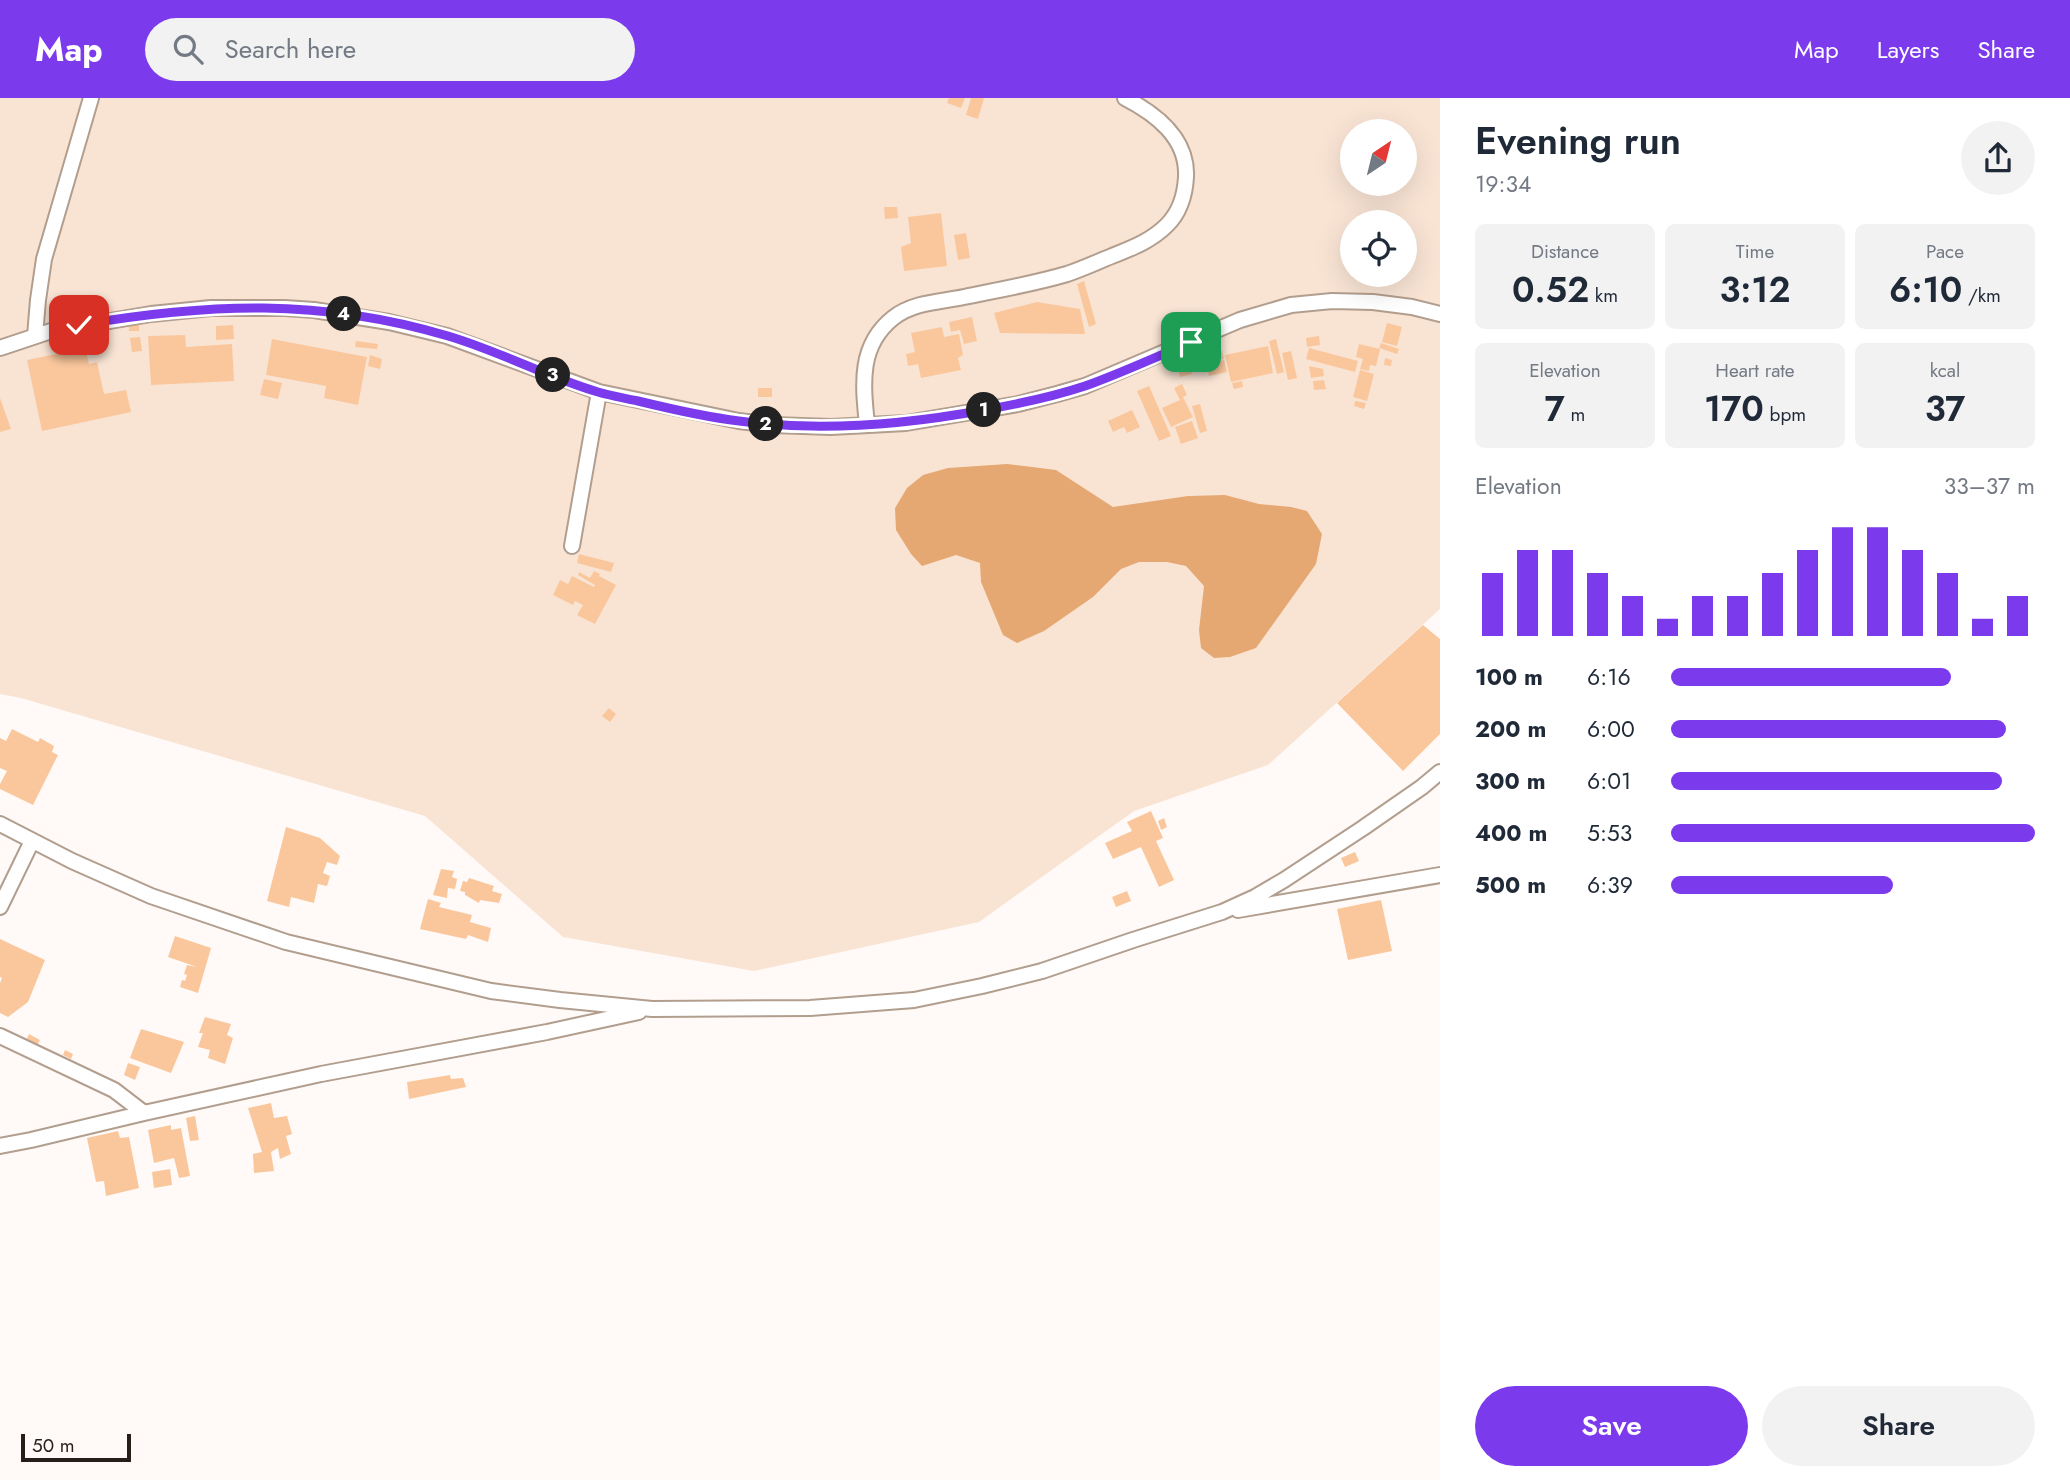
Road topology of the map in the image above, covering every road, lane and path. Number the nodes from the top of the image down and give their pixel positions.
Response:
1 (91, 98) edge
2 (1125, 98) edge
3 (1440, 314) edge
4 (35, 336) junction
5 (0, 348) edge
6 (599, 393) junction
7 (867, 425) junction
8 (572, 546) dead end
9 (1440, 772) edge
10 (0, 824) edge
11 (32, 841) junction
12 (1440, 876) edge
13 (0, 907) edge
14 (1222, 912) junction
15 (653, 1009) junction
16 (0, 1036) edge
17 (144, 1113) junction
18 (0, 1146) edge

1 - 4 street
2 - 7 street
3 - 7 street
4 - 5 street
4 - 6 street
6 - 7 street
6 - 8 street
9 - 14 street
10 - 11 street
11 - 13 street
11 - 15 street
12 - 14 street
14 - 15 street
15 - 17 street
16 - 17 street
17 - 18 street

